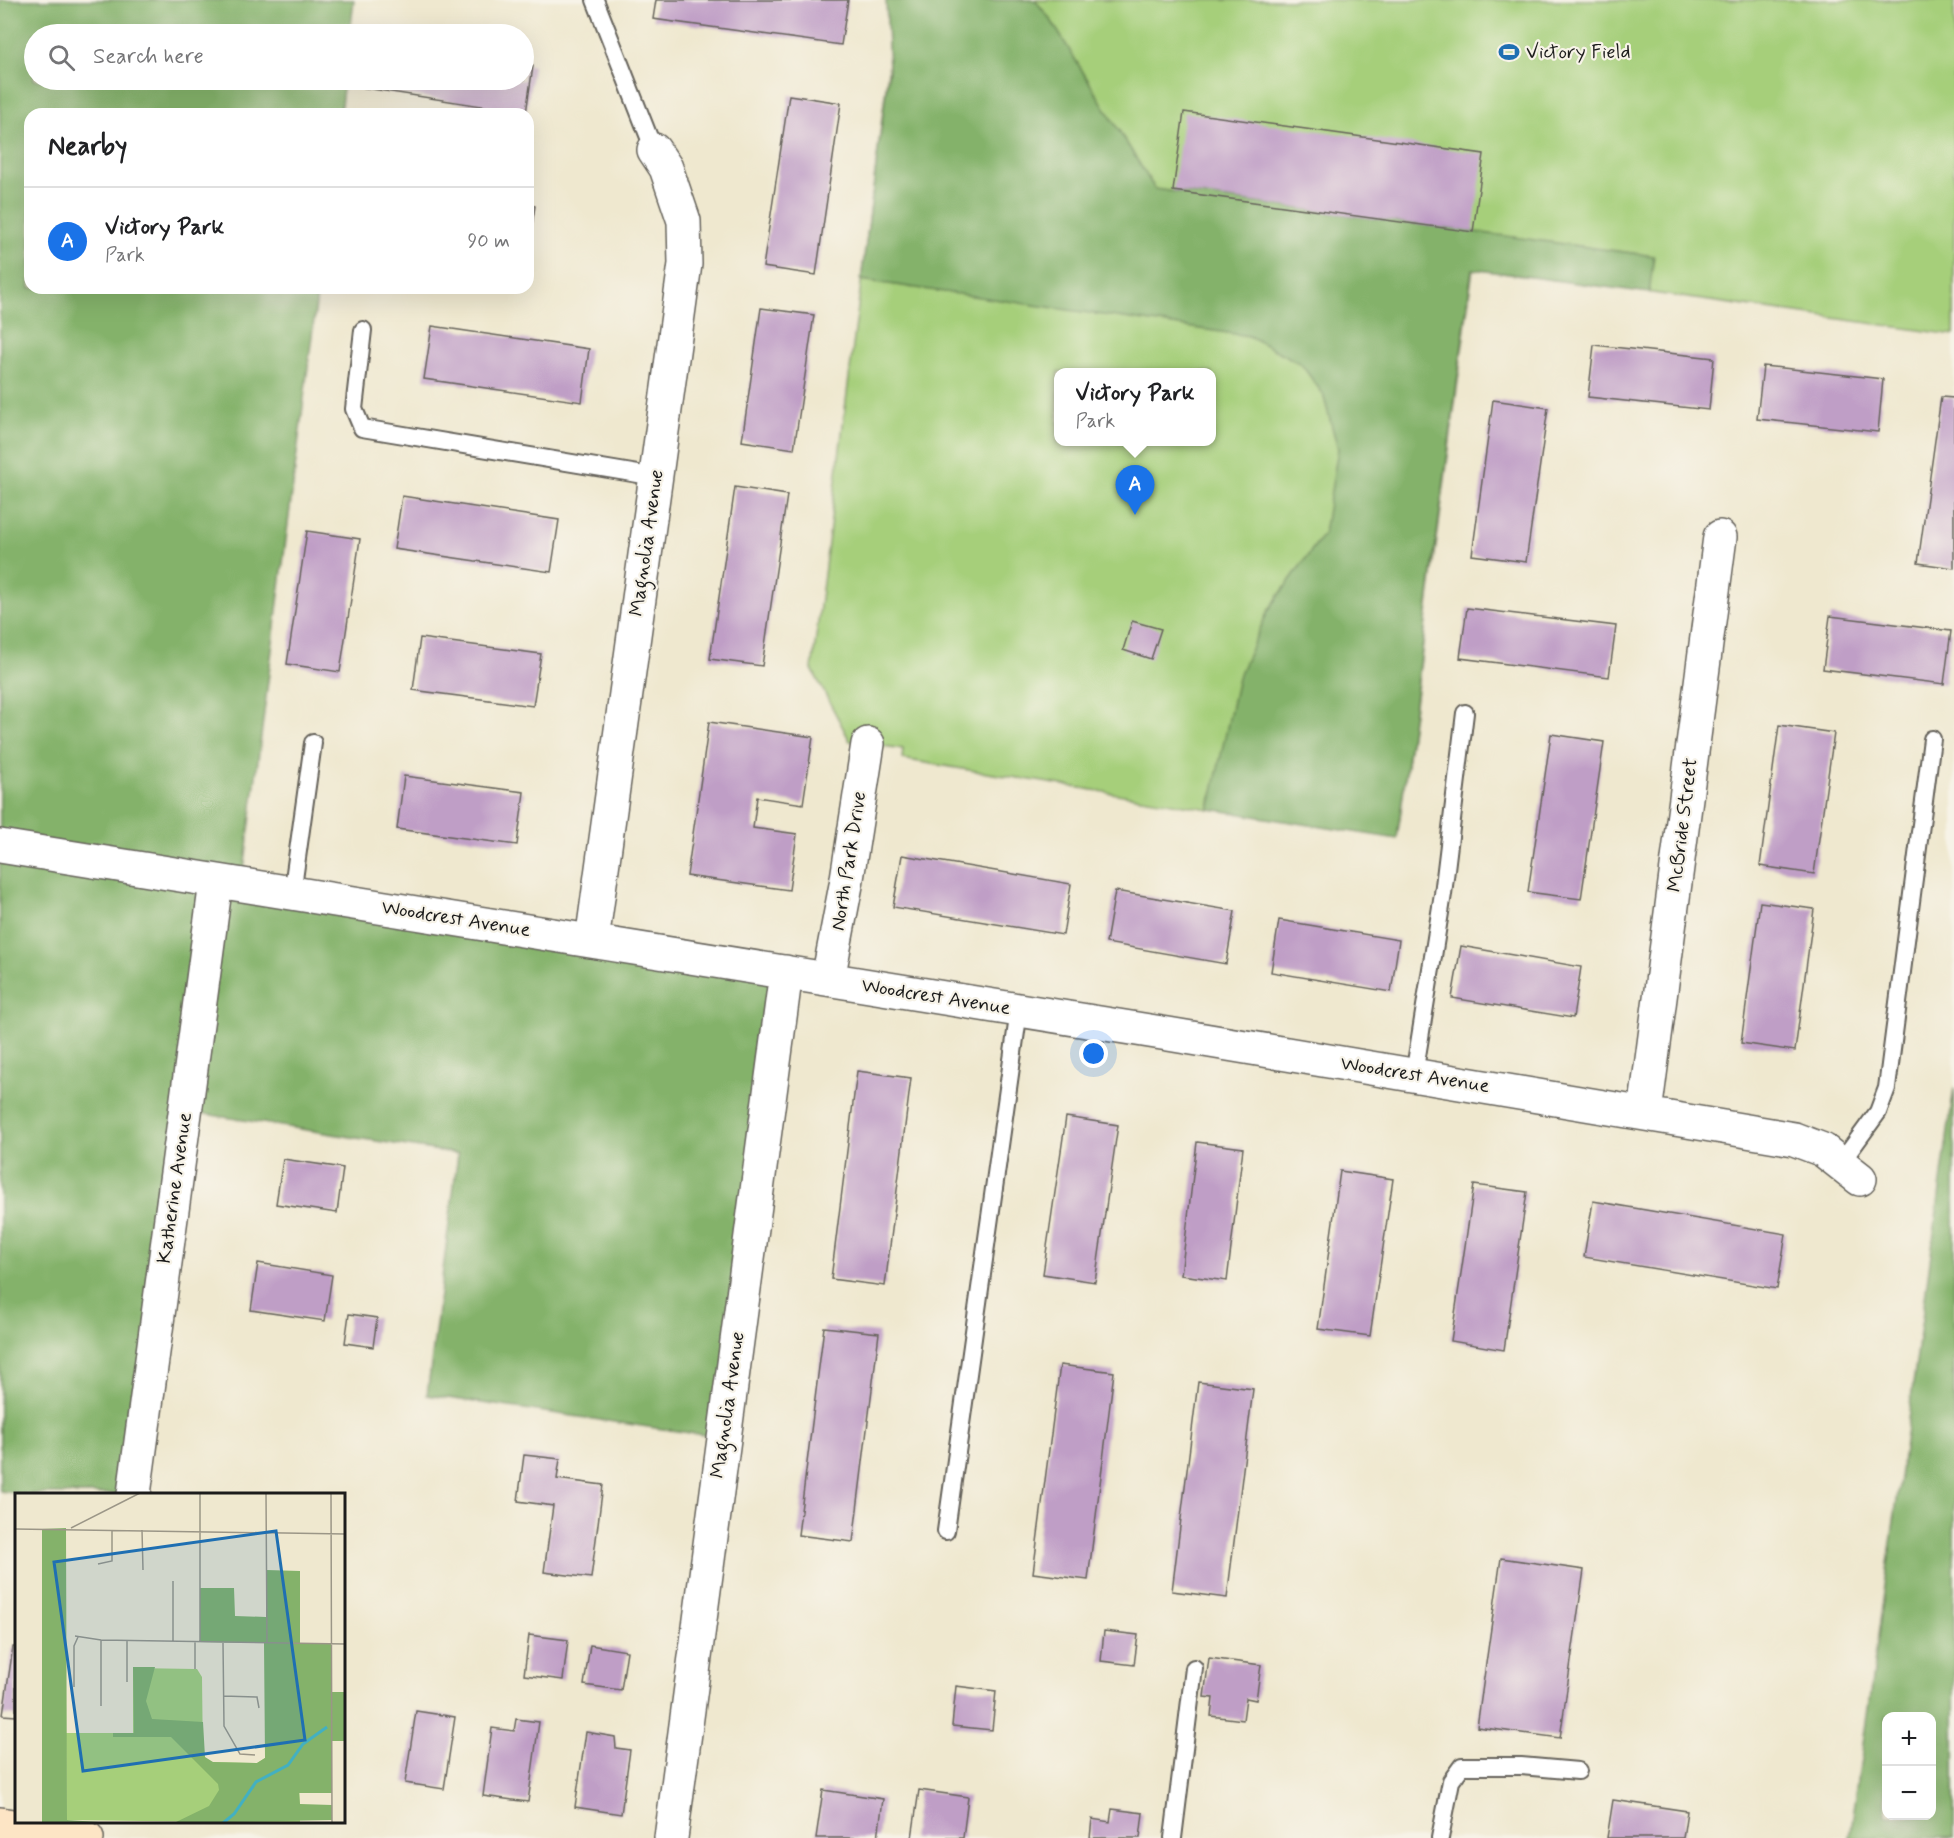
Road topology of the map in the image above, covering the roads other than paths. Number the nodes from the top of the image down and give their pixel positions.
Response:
1 (596, 0) edge
2 (654, 150) joint
3 (363, 330) dead end
4 (656, 477) junction
5 (1720, 537) dead end
6 (1465, 713) dead end
7 (1932, 739) dead end
8 (313, 743) dead end
9 (868, 744) dead end
10 (0, 846) edge
11 (216, 882) junction
12 (292, 894) junction
13 (592, 941) junction
14 (786, 972) junction
15 (828, 979) junction
16 (1019, 1010) junction
17 (1414, 1075) junction
18 (1645, 1113) junction
19 (1850, 1171) joint
20 (134, 1493) edge
21 (946, 1531) dead end
22 (1194, 1668) dead end
23 (1578, 1771) dead end
24 (91, 1823) edge
25 (0, 1824) edge
26 (88, 1838) edge
27 (670, 1838) edge
28 (1173, 1838) edge
29 (1440, 1838) edge

1 - 2 lane
2 - 4 street, Magnolia Avenue
3 - 4 lane
4 - 13 street, Magnolia Avenue
5 - 18 street, McBride Street
6 - 17 lane
7 - 19 lane
8 - 12 lane
9 - 15 street, North Park Drive
10 - 11 street, Woodcrest Avenue
11 - 12 street, Woodcrest Avenue
11 - 20 street, Katherine Avenue
12 - 13 street, Woodcrest Avenue
13 - 14 street, Woodcrest Avenue
14 - 15 street, Woodcrest Avenue
14 - 27 street, Magnolia Avenue
15 - 16 street, Woodcrest Avenue
16 - 17 street, Woodcrest Avenue
16 - 21 lane
17 - 18 street, Woodcrest Avenue
18 - 19 street, Woodcrest Avenue
22 - 28 lane
23 - 29 lane
24 - 26 street
25 - 26 street

